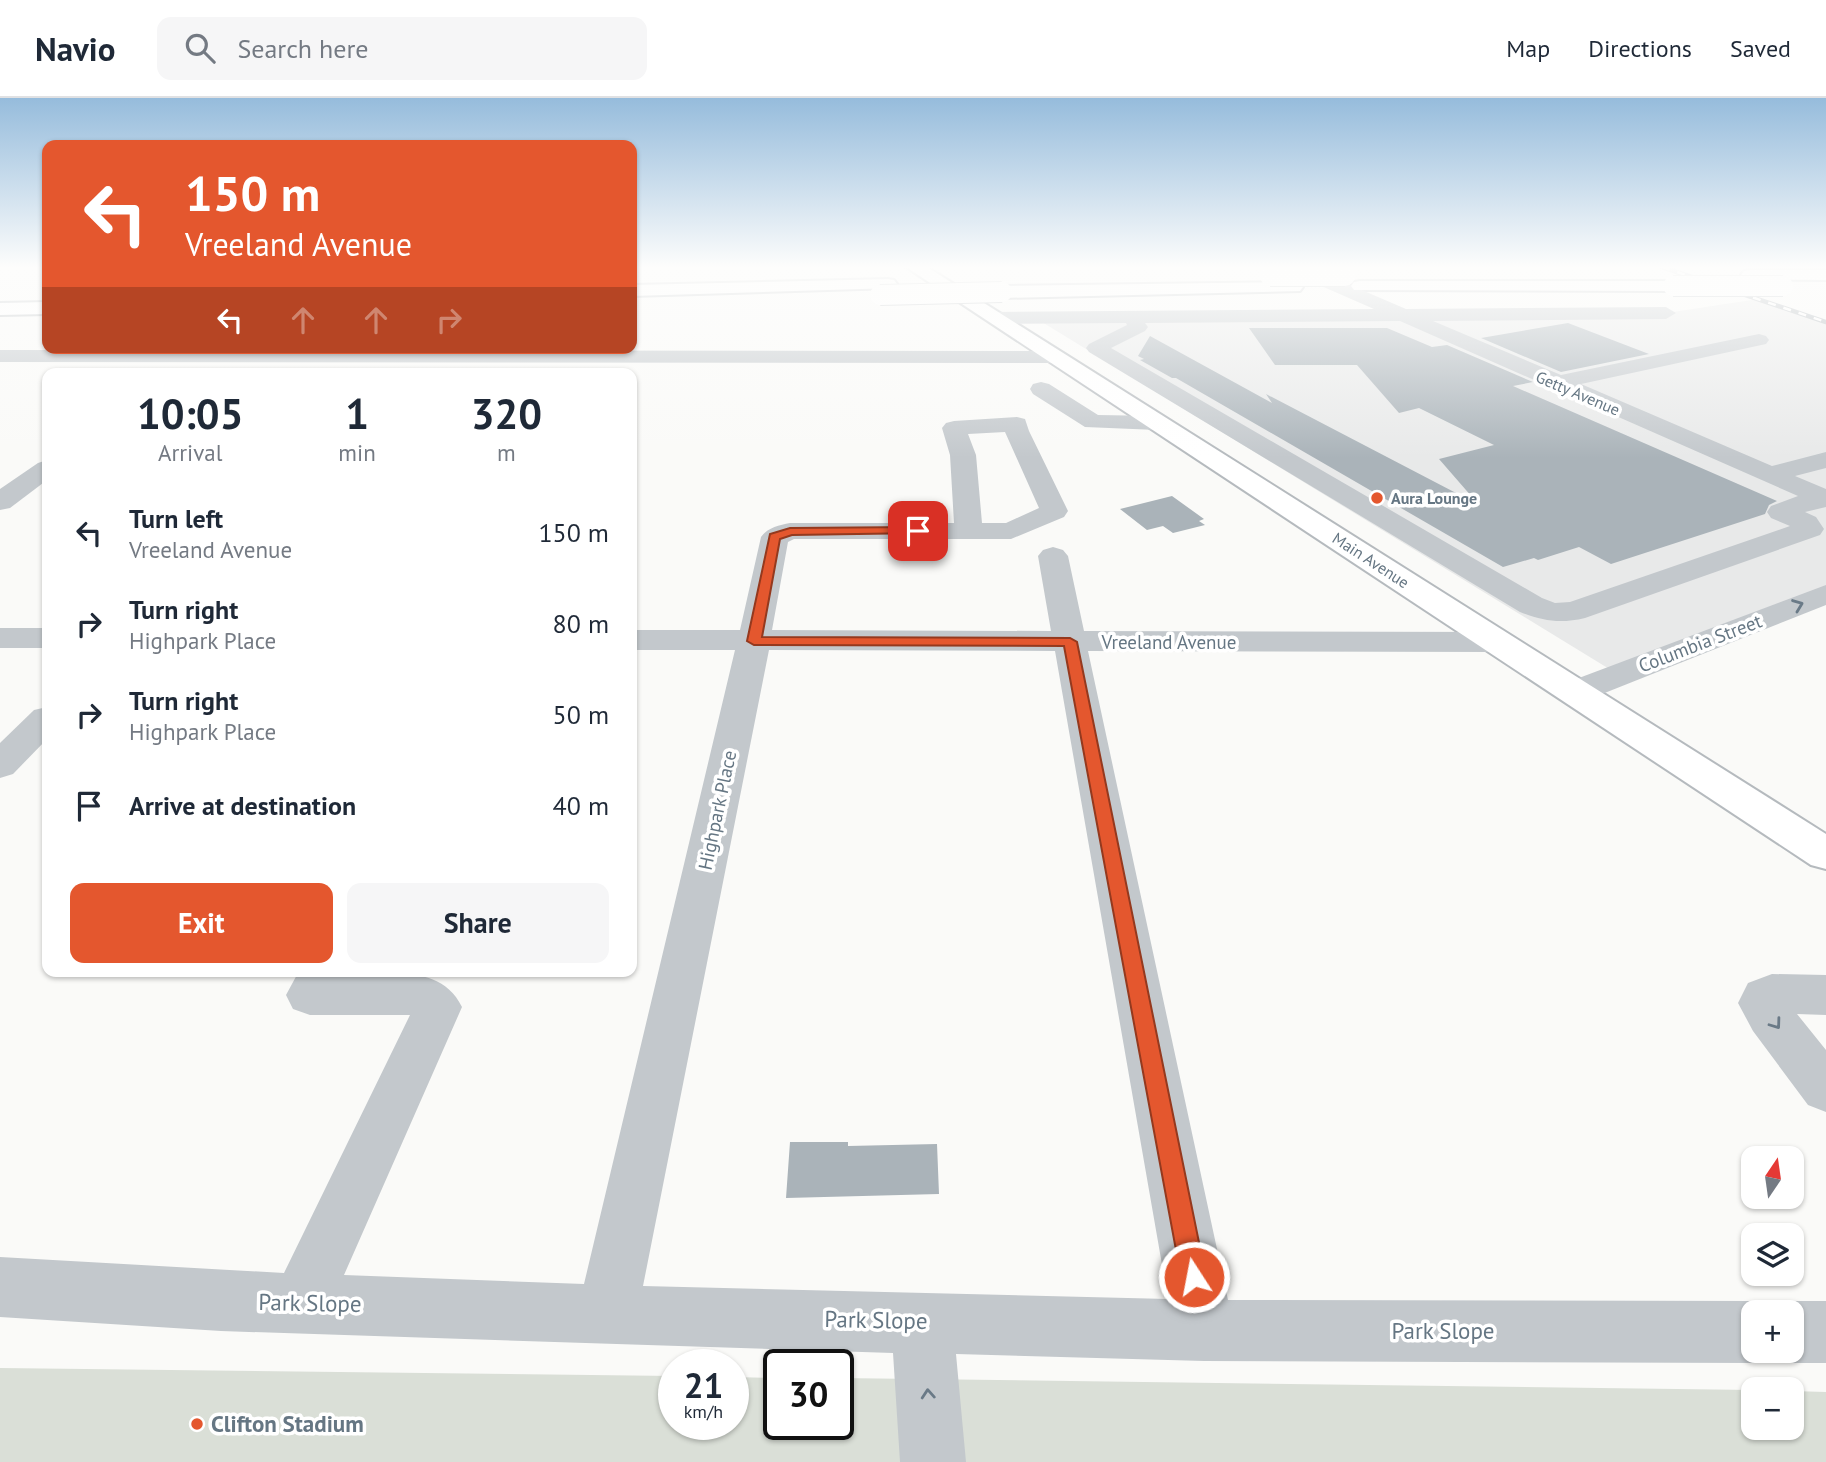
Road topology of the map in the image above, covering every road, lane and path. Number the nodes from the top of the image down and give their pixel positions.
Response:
1 (1027, 331) edge
2 (1131, 331) edge
3 (1435, 331) edge
4 (1759, 340) dead end
5 (0, 356) edge
6 (204, 356) junction
7 (405, 356) junction
8 (1055, 357) junction
9 (188, 368) edge
10 (393, 368) edge
11 (1556, 383) junction
12 (1041, 389) dead end
13 (1093, 422) junction
14 (1157, 423) junction
15 (1037, 424) junction
16 (1826, 460) edge
17 (42, 472) edge
18 (1769, 475) junction
19 (1823, 498) edge
20 (0, 502) edge
21 (969, 531) junction
22 (1053, 556) dead end
23 (1826, 594) edge
24 (0, 638) edge
25 (42, 639) edge
26 (637, 640) edge
27 (754, 641) junction
28 (1070, 642) junction
29 (1497, 642) junction
30 (1575, 692) junction
31 (42, 723) edge
32 (0, 765) edge
33 (1826, 854) edge
34 (320, 977) edge
35 (1826, 995) edge
36 (1826, 1089) edge
37 (0, 1287) edge
38 (302, 1303) junction
39 (607, 1315) junction
40 (922, 1321) junction
41 (1204, 1330) junction
42 (1741, 1332) edge
43 (1804, 1332) edge
44 (1826, 1332) edge
45 (933, 1462) edge

1 - 8 main road, Main Avenue
2 - 19 street
3 - 11 street, Getty Avenue
4 - 11 street
5 - 6 street
6 - 7 street
6 - 9 street
7 - 8 street
7 - 10 street
8 - 14 main road, Main Avenue
11 - 18 street, Getty Avenue
12 - 13 street
13 - 14 street
13 - 15 street
14 - 29 main road, Main Avenue
15 - 21 street
15 - 21 street, Highpark Place
16 - 18 street
17 - 20 street
18 - 19 street, Getty Avenue
21 - 27 street, Highpark Place
22 - 28 street
30 -> 23 street, Columbia Street
24 - 25 street
26 - 27 street, Vreeland Avenue
27 - 28 street, Vreeland Avenue
27 - 39 street, Highpark Place
28 - 29 street, Vreeland Avenue
28 - 41 street
29 - 30 main road, Main Avenue
30 - 33 main road, Main Avenue
31 - 32 street
34 - 38 street
35 -> 36 street
37 - 38 street, Park Slope
38 - 39 street, Park Slope
39 - 40 street, Park Slope
40 - 41 street, Park Slope
45 -> 40 street
41 - 42 street, Park Slope
43 - 44 street

